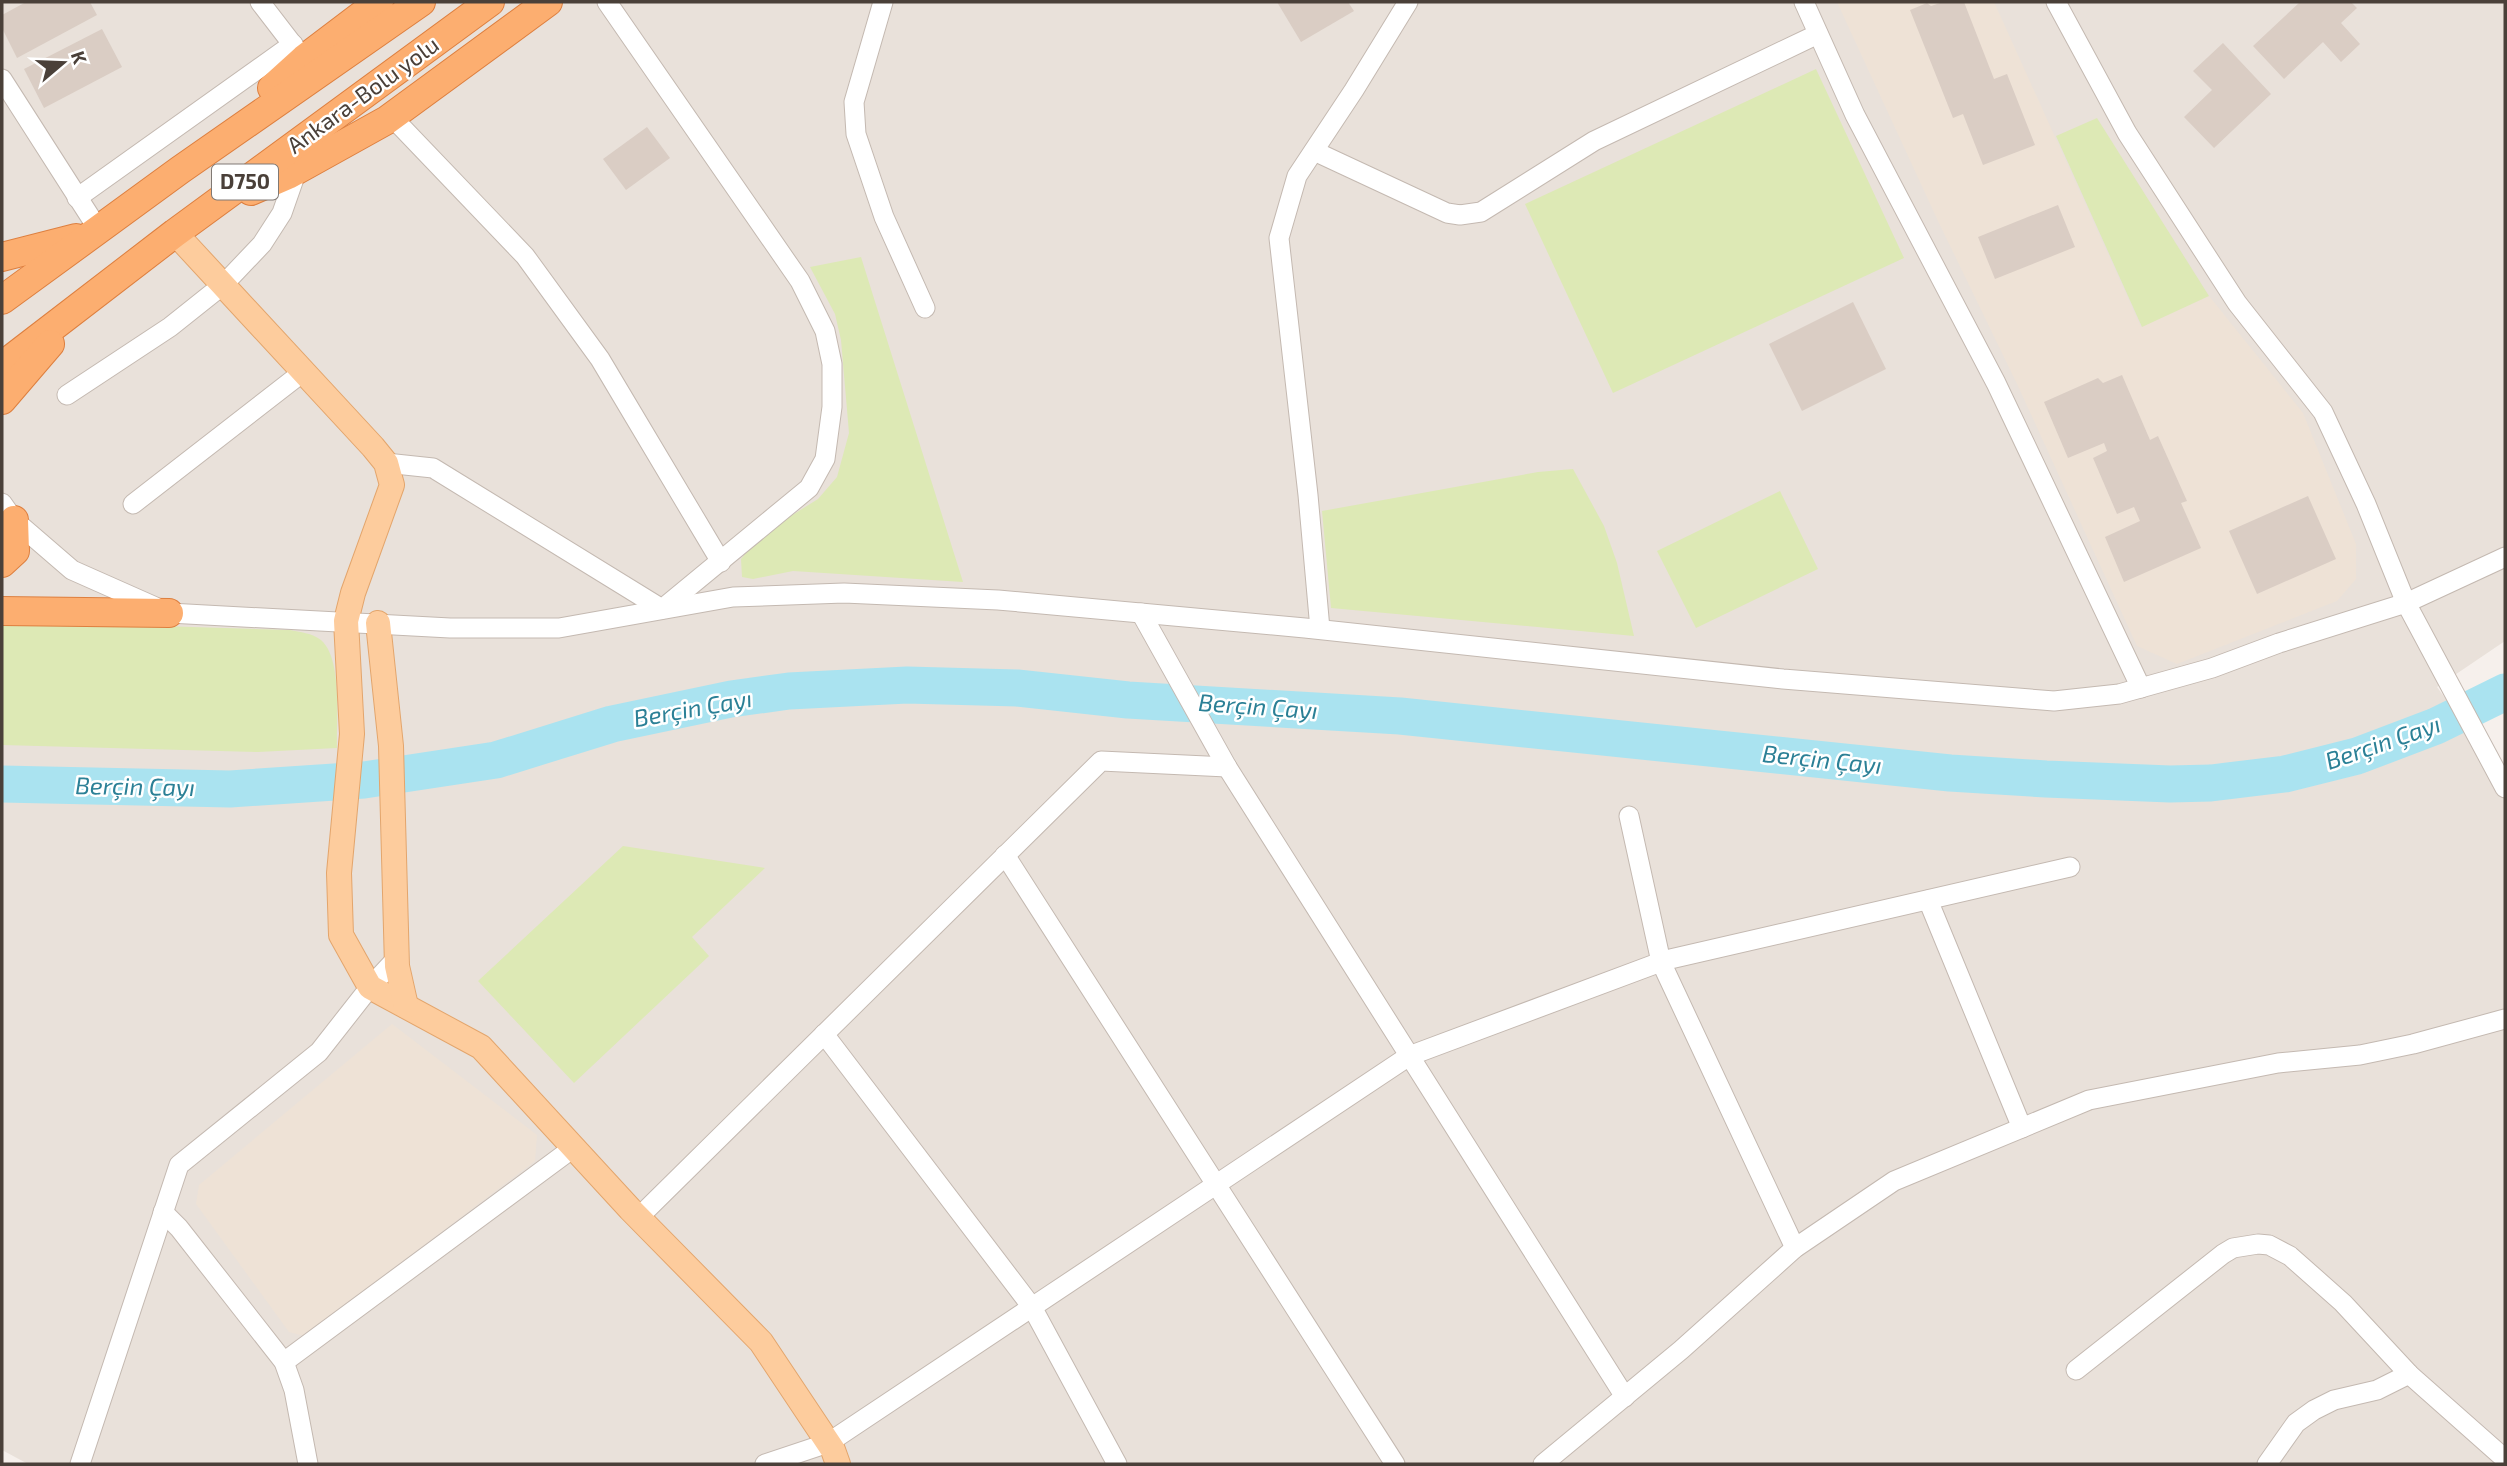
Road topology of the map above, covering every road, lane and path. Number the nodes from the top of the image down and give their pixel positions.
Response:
1 (260, 2) edge
2 (379, 2) edge
3 (422, 2) edge
4 (489, 2) edge
5 (548, 2) edge
6 (607, 2) edge
7 (883, 2) edge
8 (1408, 2) edge
9 (1804, 2) edge
10 (2056, 2) edge
11 (1818, 33) junction
12 (298, 52) junction
13 (2, 79) edge
14 (392, 117) junction
15 (1314, 151) junction
16 (180, 170) junction
17 (297, 170) junction
18 (77, 198) junction
19 (209, 209) junction
20 (95, 231) junction
21 (175, 233) junction
22 (2, 257) edge
23 (27, 281) junction
24 (223, 284) junction
25 (2, 293) edge
26 (90, 298) junction
27 (2, 300) edge
28 (925, 308) dead end
29 (2, 366) edge
30 (303, 372) junction
31 (67, 395) dead end
32 (2, 400) edge
33 (386, 463) junction
34 (132, 504) dead end
35 (8, 512) edge
36 (2505, 557) edge
37 (721, 562) junction
38 (2, 563) edge
39 (2406, 603) junction
40 (662, 609) junction
41 (2, 611) edge
42 (169, 612) junction
43 (1144, 618) junction
44 (346, 621) junction
45 (378, 624) junction
46 (1320, 629) junction
47 (2141, 688) junction
48 (1223, 761) junction
49 (2505, 788) edge
50 (1629, 816) dead end
51 (1005, 855) junction
52 (2070, 867) dead end
53 (1928, 900) junction
54 (397, 958) junction
55 (1661, 962) junction
56 (370, 986) junction
57 (406, 1006) junction
58 (2505, 1019) edge
59 (824, 1034) junction
60 (1409, 1056) junction
61 (2022, 1128) junction
62 (573, 1148) junction
63 (1216, 1184) junction
64 (163, 1212) junction
65 (638, 1218) junction
66 (1795, 1248) junction
67 (1032, 1307) junction
68 (284, 1362) junction
69 (2076, 1370) dead end
70 (2409, 1374) junction
71 (1625, 1397) junction
72 (833, 1453) edge
73 (2505, 1459) edge
74 (80, 1464) edge
75 (308, 1464) edge
76 (765, 1464) edge
77 (1117, 1464) edge
78 (1395, 1464) edge
79 (1543, 1464) edge
80 (2267, 1464) edge

1 - 12 street
2 - 12 highway
3 - 16 highway, Ankara-Bolu yolu / D750
4 - 19 highway, Ankara-Bolu yolu / D750
5 - 14 highway
6 - 37 street
7 - 28 street
8 - 15 street
9 - 11 street
10 - 39 street
11 - 15 street
11 - 47 street
12 - 16 highway
12 - 18 street
13 - 18 street
14 - 17 highway
14 - 37 street
15 - 46 street
16 - 20 highway, Ankara-Bolu yolu / D750
17 - 19 highway
17 - 24 street
18 - 20 street
19 - 21 highway, Ankara-Bolu yolu / D750
20 - 22 highway
20 - 23 highway, Ankara-Bolu yolu / D750
21 - 24 main road
21 - 26 highway, Ankara-Bolu yolu / D750
23 - 25 highway
23 - 27 highway, Ankara-Bolu yolu / D750
24 - 30 main road
24 - 31 street
26 - 29 highway, Ankara-Bolu yolu / D750
26 - 32 highway
30 - 33 main road
30 - 34 street
33 - 40 street
33 - 44 main road
35 - 38 highway
35 - 42 street
36 - 39 street
37 - 40 street
39 - 47 street
39 - 49 street
40 - 43 street
40 - 45 street
41 - 42 highway
42 - 44 street
43 - 46 street
43 - 48 street
44 - 45 street
44 - 56 main road
45 - 54 main road
46 - 47 street
48 - 51 street
48 - 60 street
50 - 55 street
51 - 59 street
51 - 63 street
52 - 53 street
53 - 55 street
53 - 61 street
54 - 56 street
54 - 57 main road
55 - 60 street
55 - 66 street
56 - 57 main road
56 - 64 street
57 - 62 main road
58 - 61 street
59 - 65 street
59 - 67 street
60 - 63 street
60 - 71 street
61 - 66 street
62 - 65 main road
62 - 68 street
63 - 67 street
63 - 78 street
64 - 68 street
64 - 74 street
65 - 72 main road
66 - 71 street
67 - 72 street
67 - 77 street
68 - 75 street
69 - 70 street
70 - 73 street
70 - 80 street
71 - 79 street
72 - 76 street

